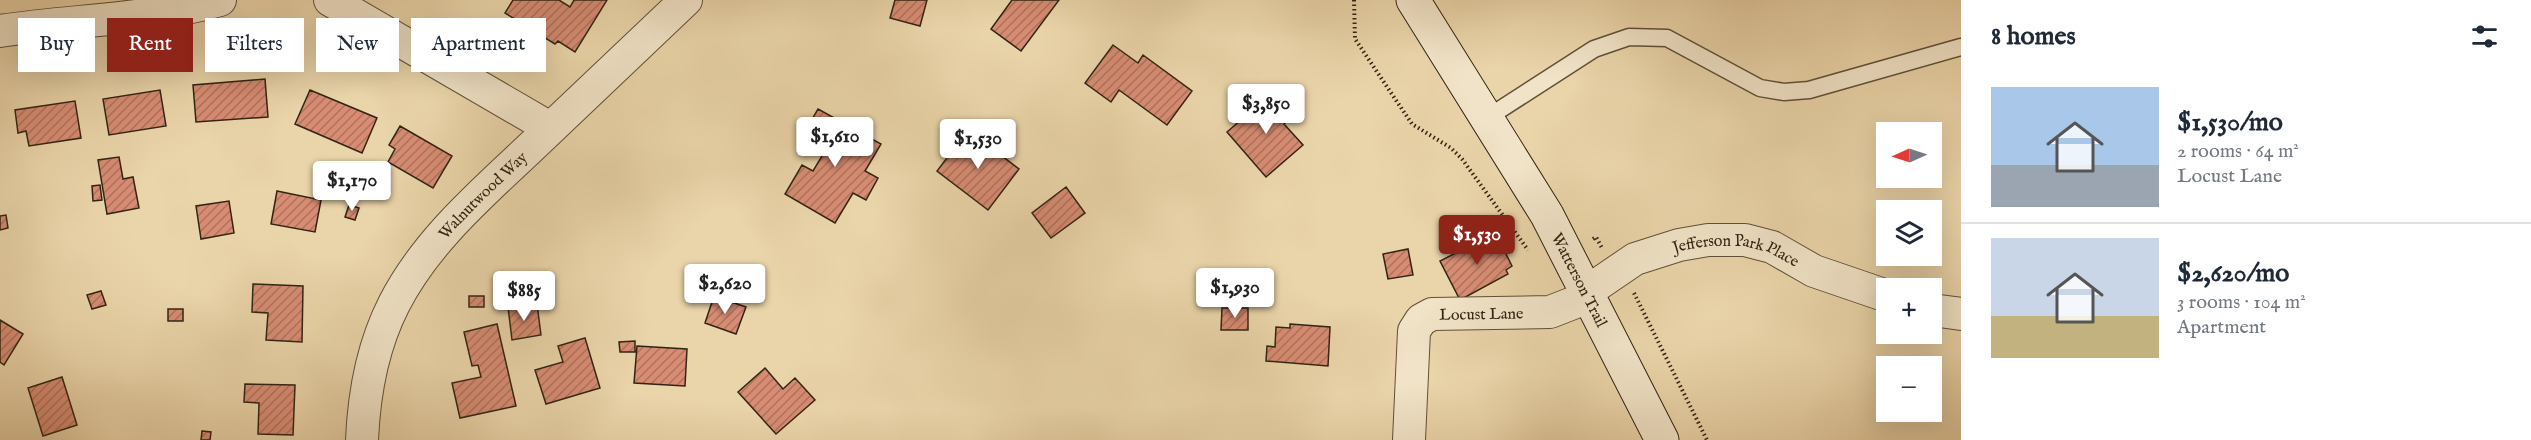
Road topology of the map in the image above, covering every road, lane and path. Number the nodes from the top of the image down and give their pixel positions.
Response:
1 (42, 0) edge
2 (220, 0) edge
3 (330, 0) edge
4 (686, 0) edge
5 (1353, 0) edge
6 (1413, 0) edge
7 (12, 29) edge
8 (1961, 47) edge
9 (1393, 96) dead end
10 (1487, 118) junction
11 (550, 128) junction
12 (1589, 293) junction
13 (1876, 293) edge
14 (1942, 311) edge
15 (1961, 314) edge
16 (362, 440) edge
17 (1410, 440) edge
18 (1662, 440) edge

1 - 7 street
2 - 7 street
3 - 11 street
4 - 11 street, Walnutwood Way
5 - 9 path
6 - 10 main road, Watterson Trail
8 - 10 lane
10 - 12 main road, Watterson Trail
11 - 16 street, Walnutwood Way
12 - 13 street, Jefferson Park Place
12 - 17 street, Locust Lane
12 - 18 main road, Watterson Trail
14 - 15 street

